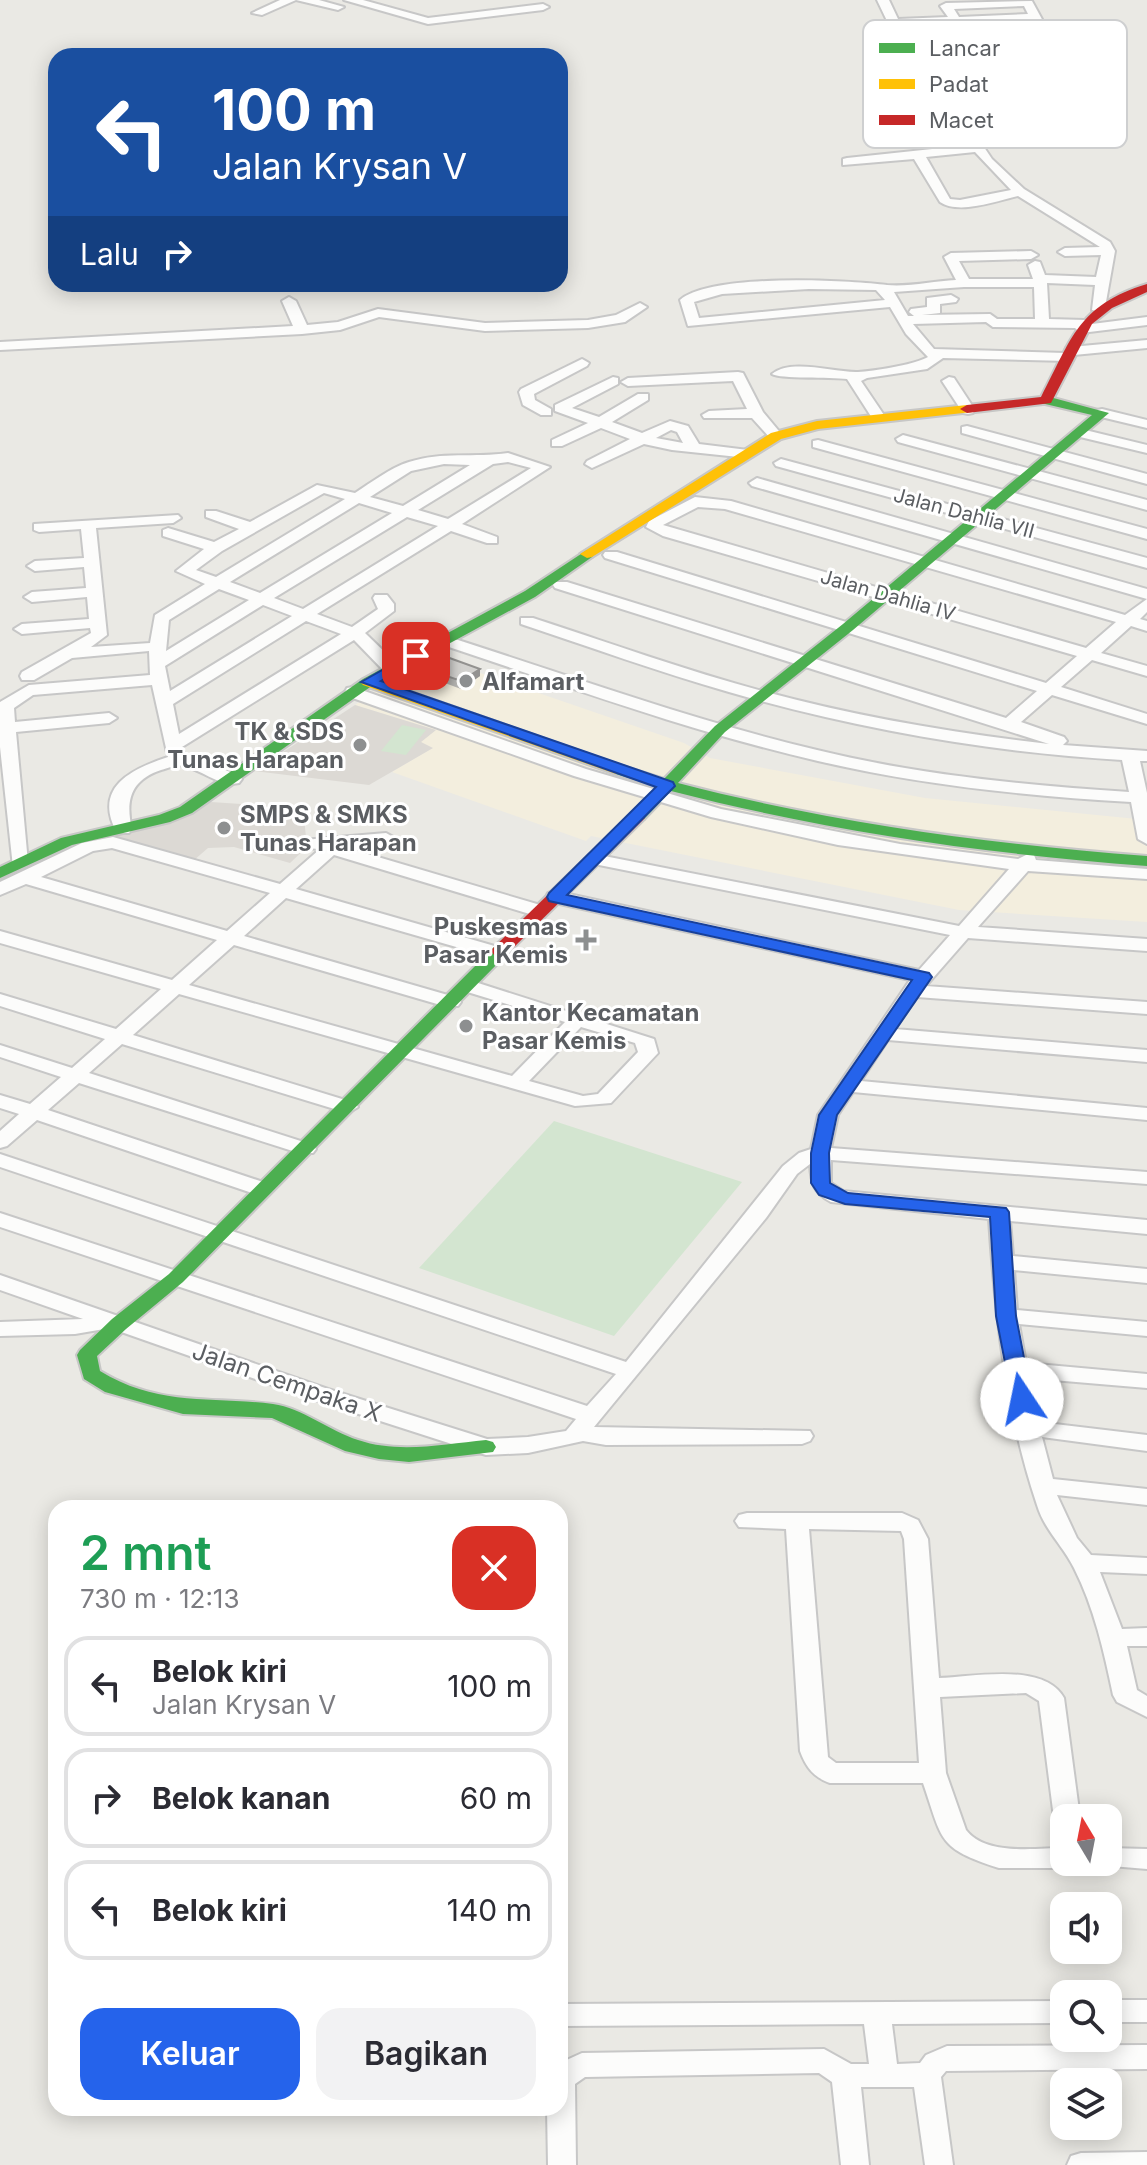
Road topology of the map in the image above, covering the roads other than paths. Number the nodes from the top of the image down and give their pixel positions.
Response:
1 (290, 0) edge
2 (302, 0) edge
3 (496, 0) edge
4 (883, 0) edge
5 (357, 1) edge
6 (518, 5) edge
7 (338, 7) dead end
8 (543, 7) dead end
9 (900, 7) dead end
10 (258, 13) dead end
11 (893, 20) edge
12 (907, 20) edge
13 (955, 20) edge
14 (1037, 20) edge
15 (437, 21) junction
16 (977, 148) joint
17 (918, 155) junction
18 (847, 162) dead end
19 (1020, 192) junction
20 (1108, 251) junction
21 (1065, 252) dead end
22 (1039, 281) junction
23 (1102, 281) junction
24 (964, 283) junction
25 (1147, 288) edge
26 (885, 289) junction
27 (951, 299) dead end
28 (289, 301) dead end
29 (640, 307) dead end
30 (1099, 310) junction
31 (938, 314) junction
32 (769, 316) junction
33 (902, 317) junction
34 (1147, 321) edge
35 (716, 322) junction
36 (1042, 322) junction
37 (1083, 327) junction
38 (302, 330) junction
39 (779, 333) dead end
40 (722, 339) dead end
41 (1147, 344) edge
42 (0, 346) edge
43 (991, 354) junction
44 (1070, 354) junction
45 (938, 355) junction
46 (582, 363) dead end
47 (779, 374) dead end
48 (859, 376) junction
49 (949, 381) dead end
50 (643, 397) dead end
51 (1054, 402) junction
52 (553, 410) junction
53 (968, 410) junction
54 (756, 413) junction
55 (1102, 413) junction
56 (709, 415) dead end
57 (879, 418) junction
58 (530, 419) dead end
59 (600, 423) junction
60 (1147, 424) edge
61 (967, 430) dead end
62 (1081, 433) junction
63 (776, 436) junction
64 (644, 439) junction
65 (903, 439) dead end
66 (557, 443) dead end
67 (818, 444) dead end
68 (1147, 449) edge
69 (1055, 452) junction
70 (748, 454) junction
71 (484, 463) junction
72 (781, 463) dead end
73 (592, 464) dead end
74 (1031, 473) junction
75 (1147, 479) edge
76 (757, 483) dead end
77 (1003, 495) junction
78 (361, 497) junction
79 (1147, 505) edge
80 (404, 511) junction
81 (211, 514) dead end
82 (979, 516) junction
83 (88, 524) junction
84 (451, 525) junction
85 (39, 527) dead end
86 (252, 528) junction
87 (1147, 534) edge
88 (953, 539) junction
89 (492, 540) dead end
90 (216, 548) junction
91 (611, 555) dead end
92 (92, 562) junction
93 (923, 562) junction
94 (1147, 563) edge
95 (35, 566) dead end
96 (216, 583) junction
97 (561, 585) dead end
98 (95, 592) junction
99 (886, 594) junction
100 (1147, 594) edge
101 (32, 597) dead end
102 (381, 598) dead end
103 (262, 601) junction
104 (1147, 604) edge
105 (308, 616) junction
106 (1126, 620) junction
107 (527, 621) dead end
108 (98, 625) junction
109 (1147, 626) edge
110 (848, 627) junction
111 (22, 629) dead end
112 (354, 633) junction
113 (452, 643) dead end
114 (145, 647) dead end
115 (68, 653) junction
116 (1089, 653) junction
117 (804, 660) junction
118 (392, 669) junction
119 (1147, 671) edge
120 (153, 672) junction
121 (29, 683) junction
122 (361, 687) junction
123 (1051, 688) junction
124 (762, 696) junction
125 (163, 703) junction
126 (2, 707) edge
127 (109, 718) dead end
128 (1147, 719) edge
129 (1009, 724) junction
130 (3, 728) edge
131 (720, 729) junction
132 (176, 752) junction
133 (1088, 752) junction
134 (1138, 755) edge
135 (233, 779) junction
136 (662, 791) junction
137 (1142, 798) edge
138 (123, 829) junction
139 (386, 838) dead end
140 (1147, 839) edge
141 (309, 844) dead end
142 (335, 846) junction
143 (594, 859) junction
144 (1028, 859) junction
145 (1147, 861) edge
146 (23, 870) junction
147 (0, 873) edge
148 (1147, 874) edge
149 (0, 889) edge
150 (283, 891) junction
151 (555, 897) junction
152 (540, 911) junction
153 (963, 932) junction
154 (231, 936) junction
155 (0, 937) edge
156 (1147, 945) edge
157 (498, 953) junction
158 (917, 984) junction
159 (176, 985) junction
160 (468, 986) junction
161 (0, 1000) edge
162 (451, 1002) junction
163 (1147, 1008) edge
164 (578, 1019) junction
165 (884, 1034) junction
166 (118, 1037) junction
167 (0, 1051) edge
168 (404, 1052) junction
169 (1147, 1056) edge
170 (76, 1074) junction
171 (516, 1083) junction
172 (850, 1086) junction
173 (0, 1101) edge
174 (348, 1107) junction
175 (33, 1112) junction
176 (1147, 1114) edge
177 (0, 1142) edge
178 (306, 1149) junction
179 (820, 1153) junction
180 (0, 1160) edge
181 (1147, 1178) edge
182 (262, 1189) junction
183 (999, 1212) junction
184 (0, 1220) edge
185 (1147, 1227) edge
186 (219, 1233) junction
187 (1002, 1262) junction
188 (1147, 1276) edge
189 (176, 1278) junction
190 (0, 1282) edge
191 (1006, 1316) junction
192 (115, 1322) junction
193 (0, 1329) edge
194 (1147, 1329) edge
195 (1016, 1369) junction
196 (631, 1371) junction
197 (1147, 1381) edge
198 (586, 1424) junction
199 (1028, 1428) junction
200 (802, 1436) dead end
201 (1147, 1443) edge
202 (486, 1447) junction
203 (1044, 1486) junction
204 (1147, 1497) edge
205 (747, 1521) dead end
206 (797, 1523) junction
207 (1084, 1563) junction
208 (1147, 1566) edge
209 (1147, 1637) edge
210 (1113, 1638) junction
211 (928, 1688) junction
212 (1147, 1708) edge
213 (933, 1773) junction
214 (1065, 1804) edge
215 (1050, 1858) edge
216 (1122, 1858) edge
217 (1147, 1859) edge
218 (1122, 2011) edge
219 (1147, 2011) edge
220 (1050, 2012) edge
221 (877, 2013) junction
222 (568, 2015) edge
223 (1147, 2057) edge
224 (568, 2073) edge
225 (927, 2075) junction
226 (846, 2076) junction
227 (884, 2076) junction
228 (561, 2116) edge
229 (1147, 2164) edge
230 (562, 2165) edge
231 (855, 2165) edge
232 (939, 2165) edge
233 (1081, 2165) edge

1 - 10 street
2 - 7 street
3 - 15 street
4 - 11 street
5 - 15 street
6 - 8 street
6 - 15 street
9 - 12 street
13 - 14 street
16 - 17 street
16 - 19 street
17 - 18 street
17 - 19 street
19 - 20 street
20 - 21 street
20 - 23 street
22 - 23 street
22 - 24 street
22 - 24 street
22 - 36 street
23 - 30 street
24 - 26 street
25 - 30 street
26 - 33 street
26 - 35 street
27 - 31 street
28 - 38 street
29 - 38 street
30 - 37 street
31 - 33 street
31 - 36 street
32 - 33 street
32 - 35 street
32 - 39 street
33 - 43 street
33 - 45 street
34 - 37 street
35 - 40 street
36 - 37 street
37 - 44 street
38 - 42 street
41 - 44 street
43 - 44 street
43 - 45 street
44 - 51 street
45 - 48 street
46 - 52 street
47 - 48 street
48 - 57 street
49 - 53 street
50 - 59 street
51 - 53 street
51 - 55 street
52 - 54 street
52 - 58 street
52 - 59 street
53 - 57 street
54 - 56 street
54 - 63 street
55 - 60 street
55 - 62 street
57 - 63 street
59 - 64 street
59 - 66 street
61 - 69 street
62 - 68 street
62 - 69 street
63 - 70 street
64 - 70 street
64 - 73 street
65 - 74 street
67 - 77 street
69 - 74 street
69 - 75 street
70 - 118 street
71 - 78 street
71 - 80 street
71 - 84 street
72 - 82 street, Jalan Dahlia VII
74 - 77 street
74 - 79 street
76 - 88 street
77 - 82 street
77 - 87 street
78 - 80 street
78 - 86 street
78 - 96 street
80 - 84 street
80 - 103 street
81 - 86 street
82 - 88 street
82 - 94 street, Jalan Dahlia VII
83 - 85 street
83 - 90 street
83 - 92 street
84 - 89 street
84 - 105 street
86 - 90 street
88 - 93 street
88 - 100 street
90 - 96 street
91 - 110 street
92 - 95 street
92 - 98 street
93 - 99 street
93 - 99 street, Jalan Dahlia IV
93 - 106 street
96 - 103 street
96 - 120 street
97 - 117 street
98 - 101 street
98 - 108 street
99 - 110 street
99 - 116 street, Jalan Dahlia IV
102 - 112 street
103 - 105 street
103 - 120 street
104 - 106 street
105 - 112 street
105 - 125 street
106 - 109 street
106 - 116 street
107 - 124 street
108 - 111 street
108 - 115 street
108 - 121 street
110 - 117 street
110 - 123 street
112 - 118 street
112 - 132 street
113 - 131 street
114 - 115 street
115 - 121 street
116 - 119 street, Jalan Dahlia IV
116 - 123 street
117 - 124 street
117 - 129 street
118 - 122 street
120 - 121 street
120 - 125 street
121 - 126 street
122 - 135 street
122 - 136 street
123 - 128 street
123 - 129 street
124 - 131 street
124 - 133 street
125 - 132 street
126 - 130 street
127 - 130 street
129 - 133 street
130 - 146 street
131 - 136 street
131 - 137 street
132 - 135 street
132 - 138 street
133 - 134 street
134 - 137 street
135 - 138 street
136 - 143 street
136 - 144 street
137 - 140 street
138 - 146 street
139 - 142 street
141 - 142 street
142 - 150 street
142 - 152 street
143 - 151 street
143 - 153 street
144 - 145 street
144 - 148 street
144 - 153 street
146 - 147 street
146 - 149 street
146 - 150 street
146 - 154 street
150 - 154 street
150 - 157 street
151 - 152 street
151 - 158 street
152 - 157 street
153 - 156 street
153 - 158 street
154 - 159 street
154 - 162 street
155 - 159 street
157 - 160 street
158 - 163 street
158 - 165 street
159 - 166 street
159 - 168 street
160 - 162 street
160 - 164 street
161 - 166 street
162 - 168 street
164 - 171 street
164 - 171 street
165 - 169 street
165 - 172 street
166 - 170 street
166 - 174 street
167 - 170 street
168 - 171 street
168 - 174 street
170 - 175 street
170 - 178 street
172 - 176 street
172 - 179 street
173 - 175 street
174 - 178 street
175 - 177 street
175 - 182 street
178 - 182 street
179 - 181 street
179 - 183 street
179 - 196 street
180 - 186 street
182 - 186 street
183 - 185 street
183 - 187 street
184 - 189 street
186 - 189 street
186 - 196 street
187 - 188 street
187 - 191 street
189 - 192 street
189 - 198 street
190 - 192 street, Jalan Cempaka X
191 - 194 street
191 - 195 street
192 - 193 street
192 - 202 street, Jalan Cempaka X
192 - 202 street
195 - 197 street
195 - 199 street
196 - 198 street
198 - 200 street
198 - 202 street, Jalan Cempaka X
199 - 201 street
199 - 203 street
203 - 204 street
203 - 207 street
205 - 206 street
206 - 211 street
206 - 213 street
207 - 208 street
207 - 210 street
209 - 210 street
210 - 212 street
211 - 213 street
211 - 214 street
213 - 215 street
216 - 217 street
218 - 219 street
220 - 221 street
221 - 222 street
221 - 227 street
223 - 225 street
224 - 226 street
225 - 227 street
225 - 232 street
226 - 227 street
226 - 231 street
228 - 230 street
229 - 233 street

